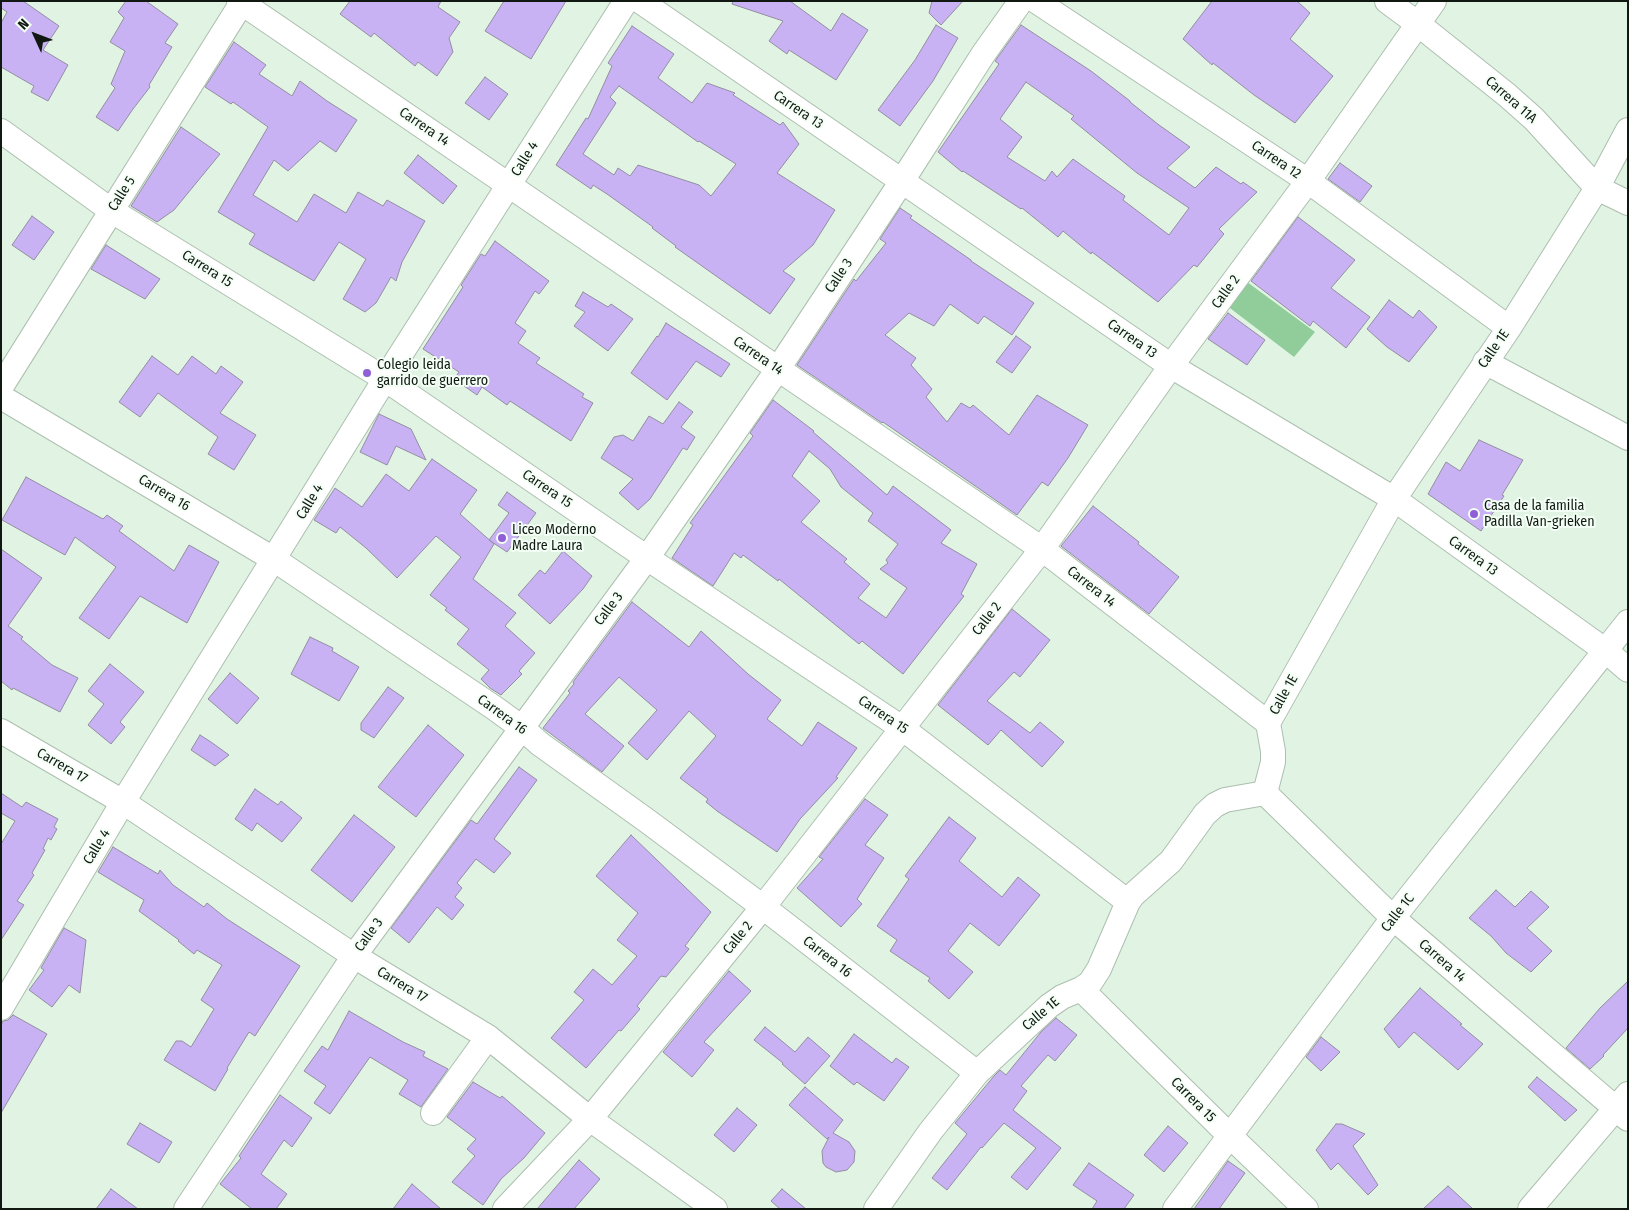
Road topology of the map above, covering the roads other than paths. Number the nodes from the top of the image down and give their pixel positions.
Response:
1 (626, 1) edge
2 (640, 1) edge
3 (1021, 1) edge
4 (1036, 1) edge
5 (1388, 1) edge
6 (1434, 1) edge
7 (241, 2) edge
8 (1418, 24) junction
9 (1628, 130) edge
10 (1, 131) edge
11 (902, 181) junction
12 (1308, 181) junction
13 (509, 185) junction
14 (1597, 188) junction
15 (1628, 203) edge
16 (112, 211) junction
17 (1509, 328) junction
18 (1485, 362) junction
19 (1171, 366) junction
20 (778, 369) junction
21 (385, 379) junction
22 (1, 387) edge
23 (1, 397) edge
24 (1628, 438) edge
25 (1394, 500) junction
26 (1042, 549) junction
27 (647, 558) junction
28 (275, 560) junction
29 (1628, 622) edge
30 (1606, 652) junction
31 (1628, 670) edge
32 (1268, 723) junction
33 (522, 728) junction
34 (902, 728) junction
35 (1, 731) edge
36 (1265, 793) junction
37 (124, 802) junction
38 (1128, 902) junction
39 (763, 907) junction
40 (1393, 918) junction
41 (354, 956) junction
42 (1081, 989) junction
43 (1, 1008) edge
44 (488, 1037) junction
45 (976, 1073) junction
46 (1624, 1108) edge
47 (433, 1113) dead end
48 (590, 1119) junction
49 (1229, 1135) junction
50 (883, 1206) edge
51 (186, 1209) edge
52 (506, 1209) edge
53 (715, 1209) edge
54 (1175, 1209) edge
55 (1306, 1209) edge
56 (1530, 1209) edge

1 - 13 street, Calle 4
2 - 11 street, Carrera 13
3 - 11 street, Calle 3
4 - 12 street, Carrera 12
5 - 8 street, Carrera 11A
6 - 8 street, Calle 2
7 - 13 street, Carrera 14
7 - 16 street, Calle 5
8 - 12 street, Calle 2
8 - 14 street, Carrera 11A
9 - 14 street, Calle 1E
10 - 16 street, Carrera 15
11 - 19 street, Carrera 13
11 - 20 street, Calle 3
12 - 17 street, Carrera 12
12 - 19 street, Calle 2
13 - 20 street, Carrera 14
13 - 21 street, Calle 4
14 - 15 street, Carrera 11A
14 - 17 street, Calle 1E
16 - 21 street, Carrera 15
16 - 22 street, Calle 5
17 - 18 street, Calle 1E
18 - 24 street
18 - 25 street, Calle 1E
19 - 25 street, Carrera 13
19 - 26 street, Calle 2
20 - 26 street, Carrera 14
20 - 27 street, Calle 3
21 - 27 street, Carrera 15
21 - 28 street, Calle 4
23 - 28 street, Carrera 16
25 - 30 street, Carrera 13
25 - 32 street, Calle 1E
26 - 32 street, Carrera 14
26 - 34 street, Calle 2
27 - 33 street, Calle 3
27 - 34 street, Carrera 15
28 - 33 street, Carrera 16
28 - 37 street, Calle 4
29 - 30 street, Calle 1C
30 - 31 street, Carrera 13
30 - 40 street, Calle 1C
32 - 36 street, Calle 1E
33 - 39 street, Carrera 16
33 - 41 street, Calle 3
34 - 38 street, Carrera 15
34 - 39 street, Calle 2
35 - 37 street, Carrera 17
36 - 38 street, Calle 1E
36 - 40 street, Carrera 14
37 - 41 street, Carrera 17
37 - 43 street, Calle 4
38 - 42 street, Calle 1E
39 - 45 street, Carrera 16
39 - 48 street, Calle 2
40 - 46 street, Carrera 14
40 - 49 street, Calle 1C
41 - 44 street, Carrera 17
41 - 51 street, Calle 3
42 - 45 street, Calle 1E
42 - 49 street, Carrera 15
44 - 47 street
44 - 48 street, Carrera 17
45 - 50 street, Calle 1E
46 - 56 street
48 - 52 street, Calle 2
48 - 53 street, Carrera 17
49 - 54 street, Calle 1C
49 - 55 street, Carrera 15

